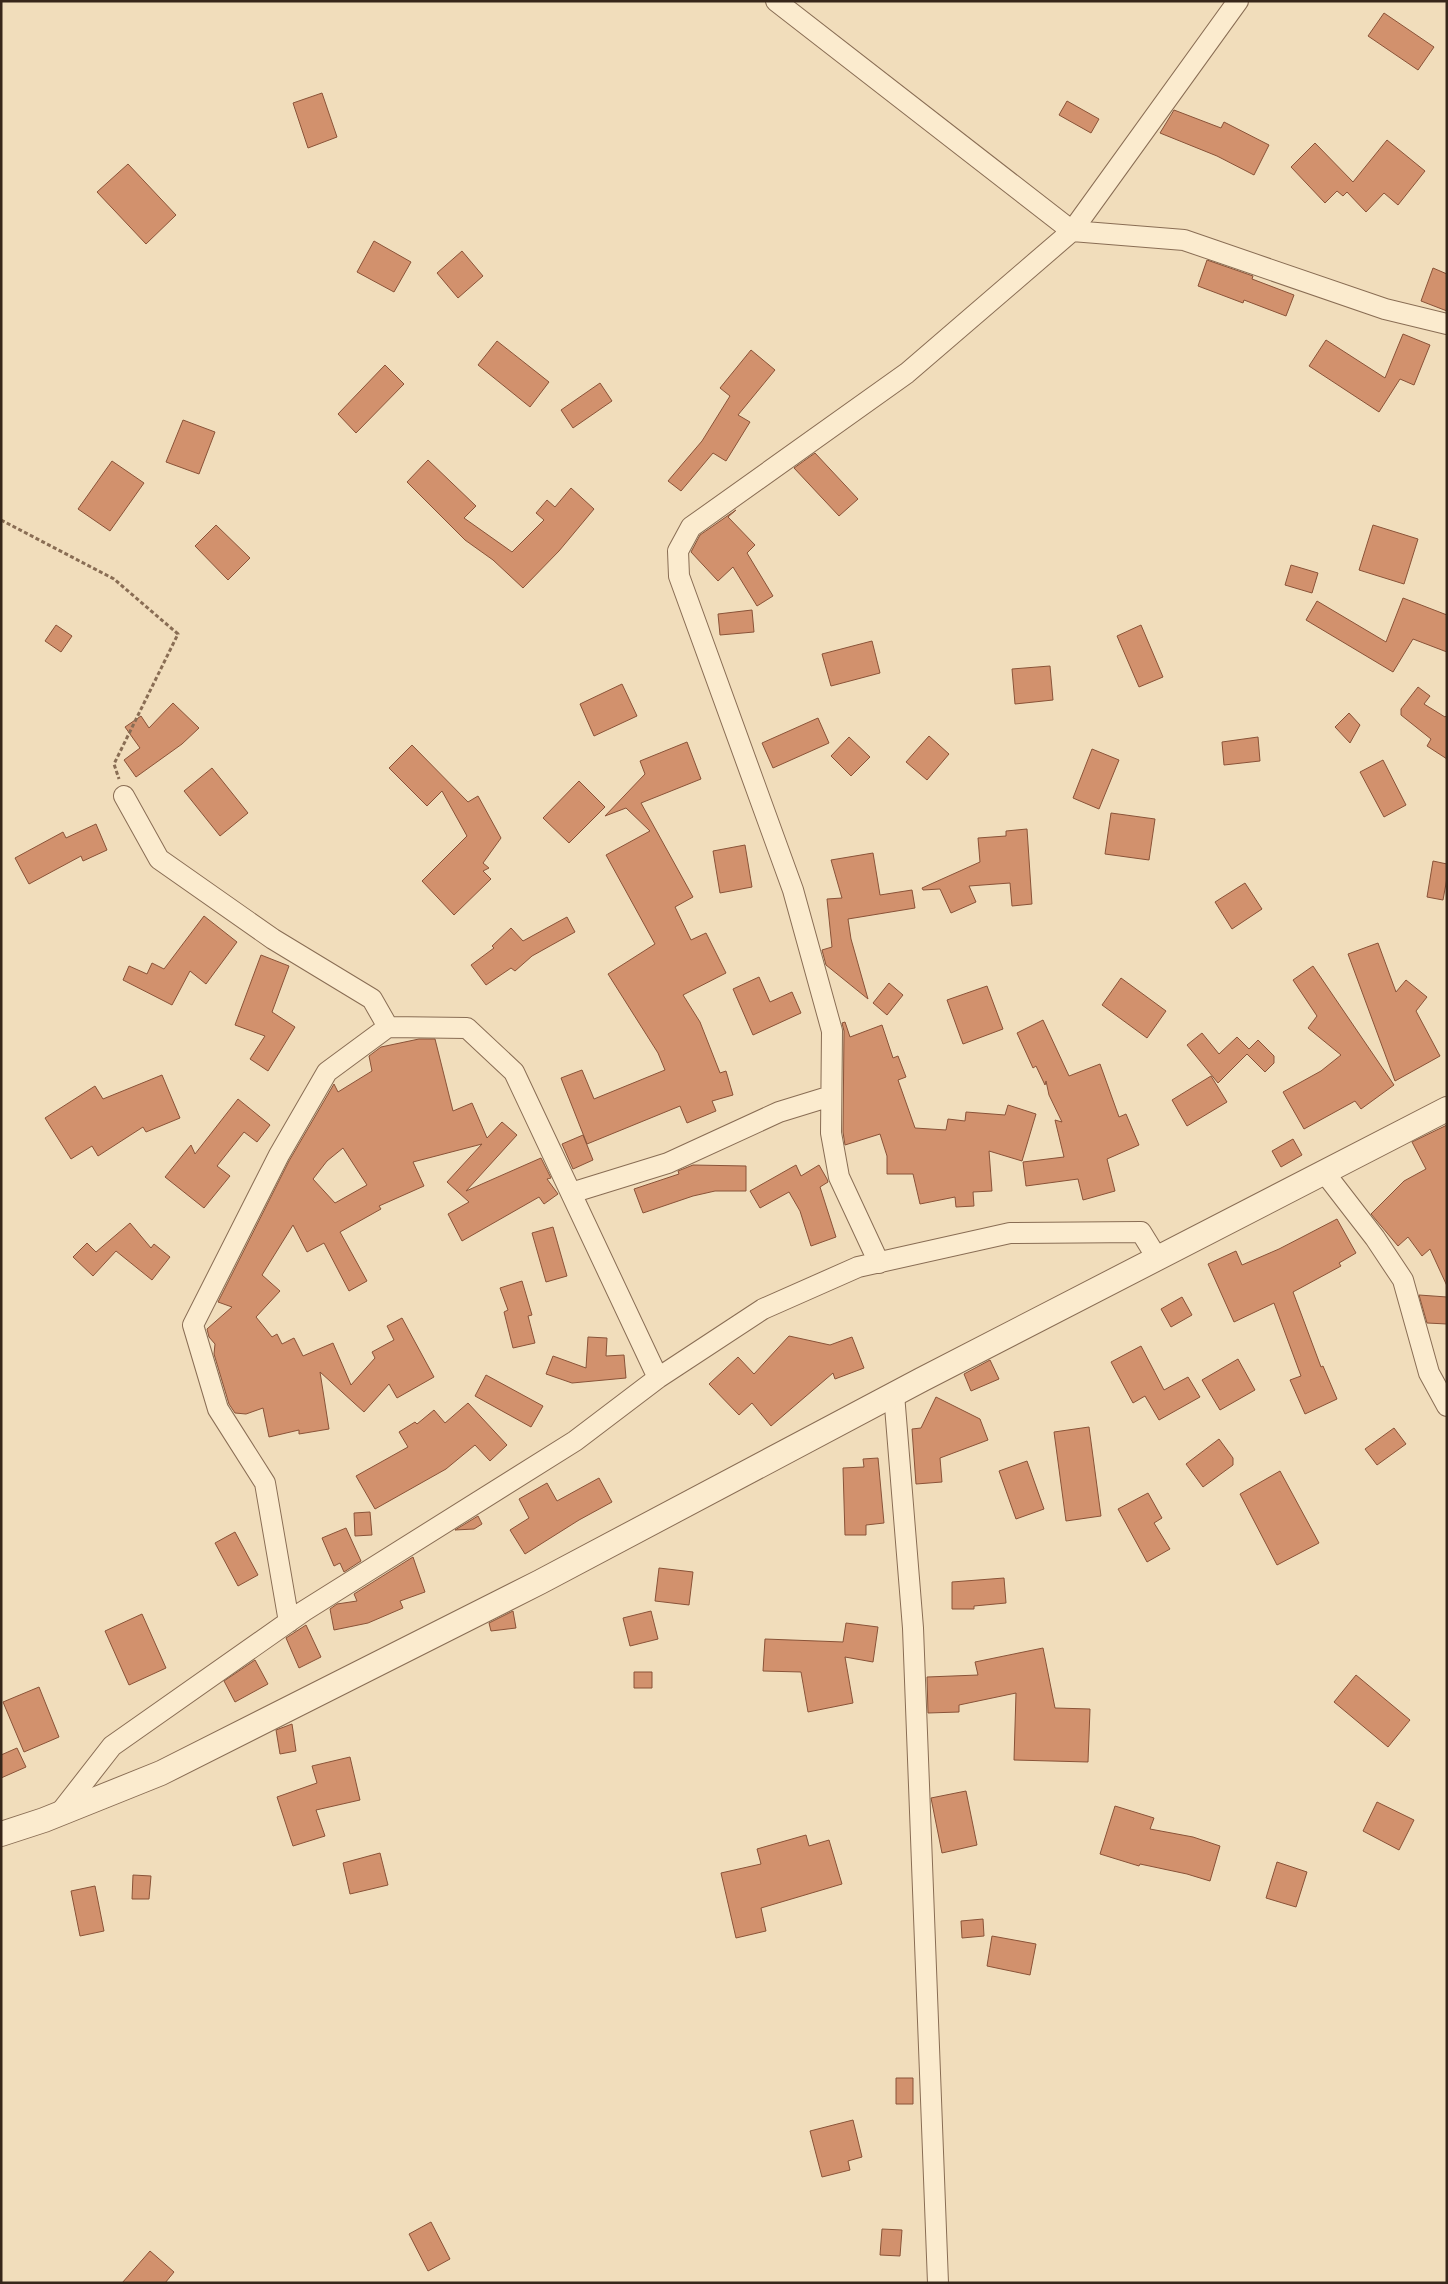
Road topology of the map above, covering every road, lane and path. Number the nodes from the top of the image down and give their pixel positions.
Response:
1 (776, 1) edge
2 (1238, 1) edge
3 (1072, 231) junction
4 (1447, 324) edge
5 (1, 520) edge
6 (124, 796) joint
7 (388, 1028) junction
8 (831, 1096) junction
9 (1447, 1109) edge
10 (1324, 1172) junction
11 (571, 1193) junction
12 (1157, 1258) junction
13 (879, 1262) junction
14 (658, 1378) junction
15 (894, 1394) junction
16 (1447, 1406) edge
17 (290, 1622) junction
18 (59, 1814) junction
19 (1, 1834) edge
20 (938, 2283) edge

1 - 3 street
2 - 3 street
3 - 4 street
3 - 8 street
5 - 6 path
6 - 7 street
7 - 11 street
7 - 17 street
8 - 11 street
8 - 13 street
9 - 10 street
10 - 12 street
10 - 16 street
11 - 14 street
12 - 13 street
12 - 15 street
13 - 14 street
14 - 17 street
15 - 18 street
15 - 20 street
17 - 18 street
18 - 19 street

